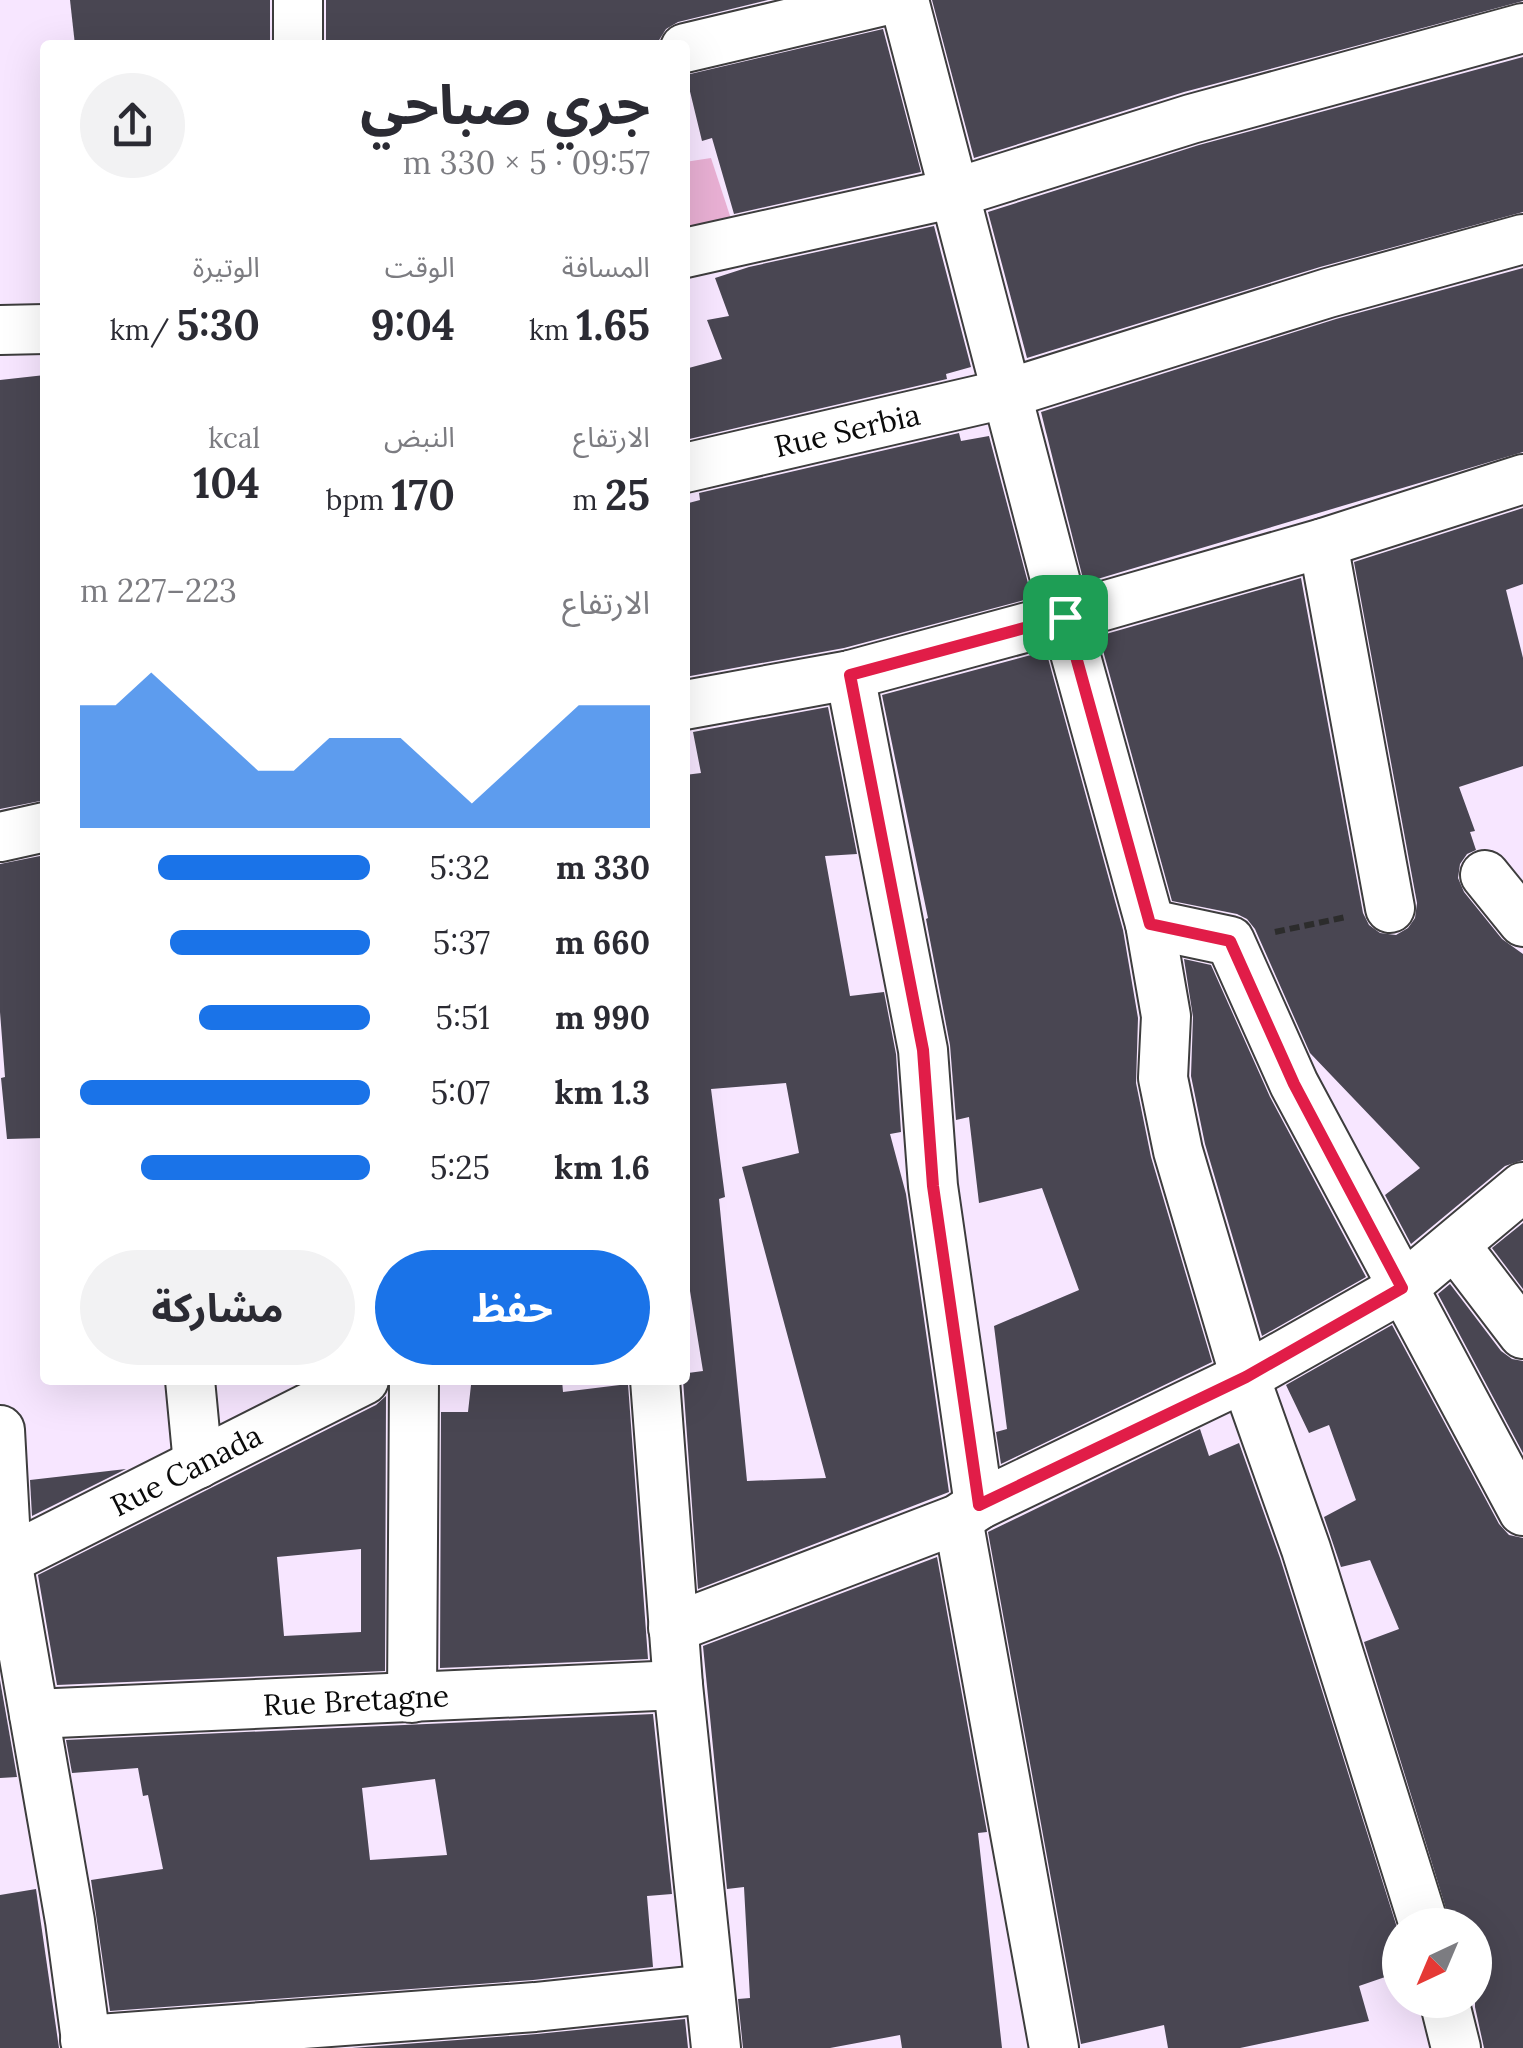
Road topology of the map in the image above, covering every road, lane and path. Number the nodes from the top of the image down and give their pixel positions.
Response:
1 (298, 0) edge
2 (888, 0) edge
3 (904, 0) edge
4 (1523, 28) edge
5 (298, 40) edge
6 (690, 47) edge
7 (954, 193) junction
8 (1523, 239) edge
9 (690, 253) edge
10 (40, 329) edge
11 (0, 330) edge
12 (1008, 393) junction
13 (690, 467) edge
14 (1523, 479) edge
15 (1323, 543) junction
16 (1065, 617) junction
17 (850, 675) junction
18 (690, 704) edge
19 (40, 827) edge
20 (0, 837) edge
21 (1485, 876) dead end
22 (1390, 908) dead end
23 (1523, 922) edge
24 (1150, 924) junction
25 (1523, 1187) edge
26 (1454, 1245) junction
27 (1402, 1288) junction
28 (1523, 1334) edge
29 (1246, 1377) junction
30 (190, 1385) edge
31 (354, 1385) edge
32 (414, 1385) edge
33 (655, 1385) edge
34 (0, 1430) edge
35 (198, 1464) junction
36 (2, 1495) edge
37 (969, 1512) junction
38 (1523, 1512) edge
39 (7, 1560) junction
40 (673, 1628) junction
41 (678, 1686) junction
42 (412, 1698) junction
43 (34, 1714) junction
44 (1419, 1908) edge
45 (708, 1989) junction
46 (1448, 2018) edge
47 (86, 2044) edge
48 (716, 2048) edge
49 (1054, 2048) edge
50 (1456, 2048) edge

1 - 5 street
2 - 6 street
3 - 7 street
4 - 7 street
7 - 9 street
7 - 12 street
8 - 12 street, Rue Serbia
10 - 11 street
12 - 13 street, Rue Serbia
12 - 16 street
14 - 15 street
15 - 16 street
15 - 22 street
16 - 17 street
16 - 24 street
17 - 18 street
17 - 37 street
19 - 20 street
21 - 23 street
24 - 27 street
24 - 29 street
25 - 26 street
26 - 27 street
26 - 28 street
27 - 29 street
27 - 38 street
29 - 37 street
29 - 44 street
30 - 35 street
31 - 35 street, Rue Canada
32 - 42 street
33 - 40 street
34 - 36 street
35 - 39 street, Rue Canada
36 - 39 street
37 - 40 street
37 - 49 street
39 - 43 street
40 - 41 street
41 - 42 street, Rue Bretagne
41 - 45 street
42 - 43 street, Rue Bretagne
43 - 47 street
45 - 47 street
45 - 48 street
46 - 50 street

